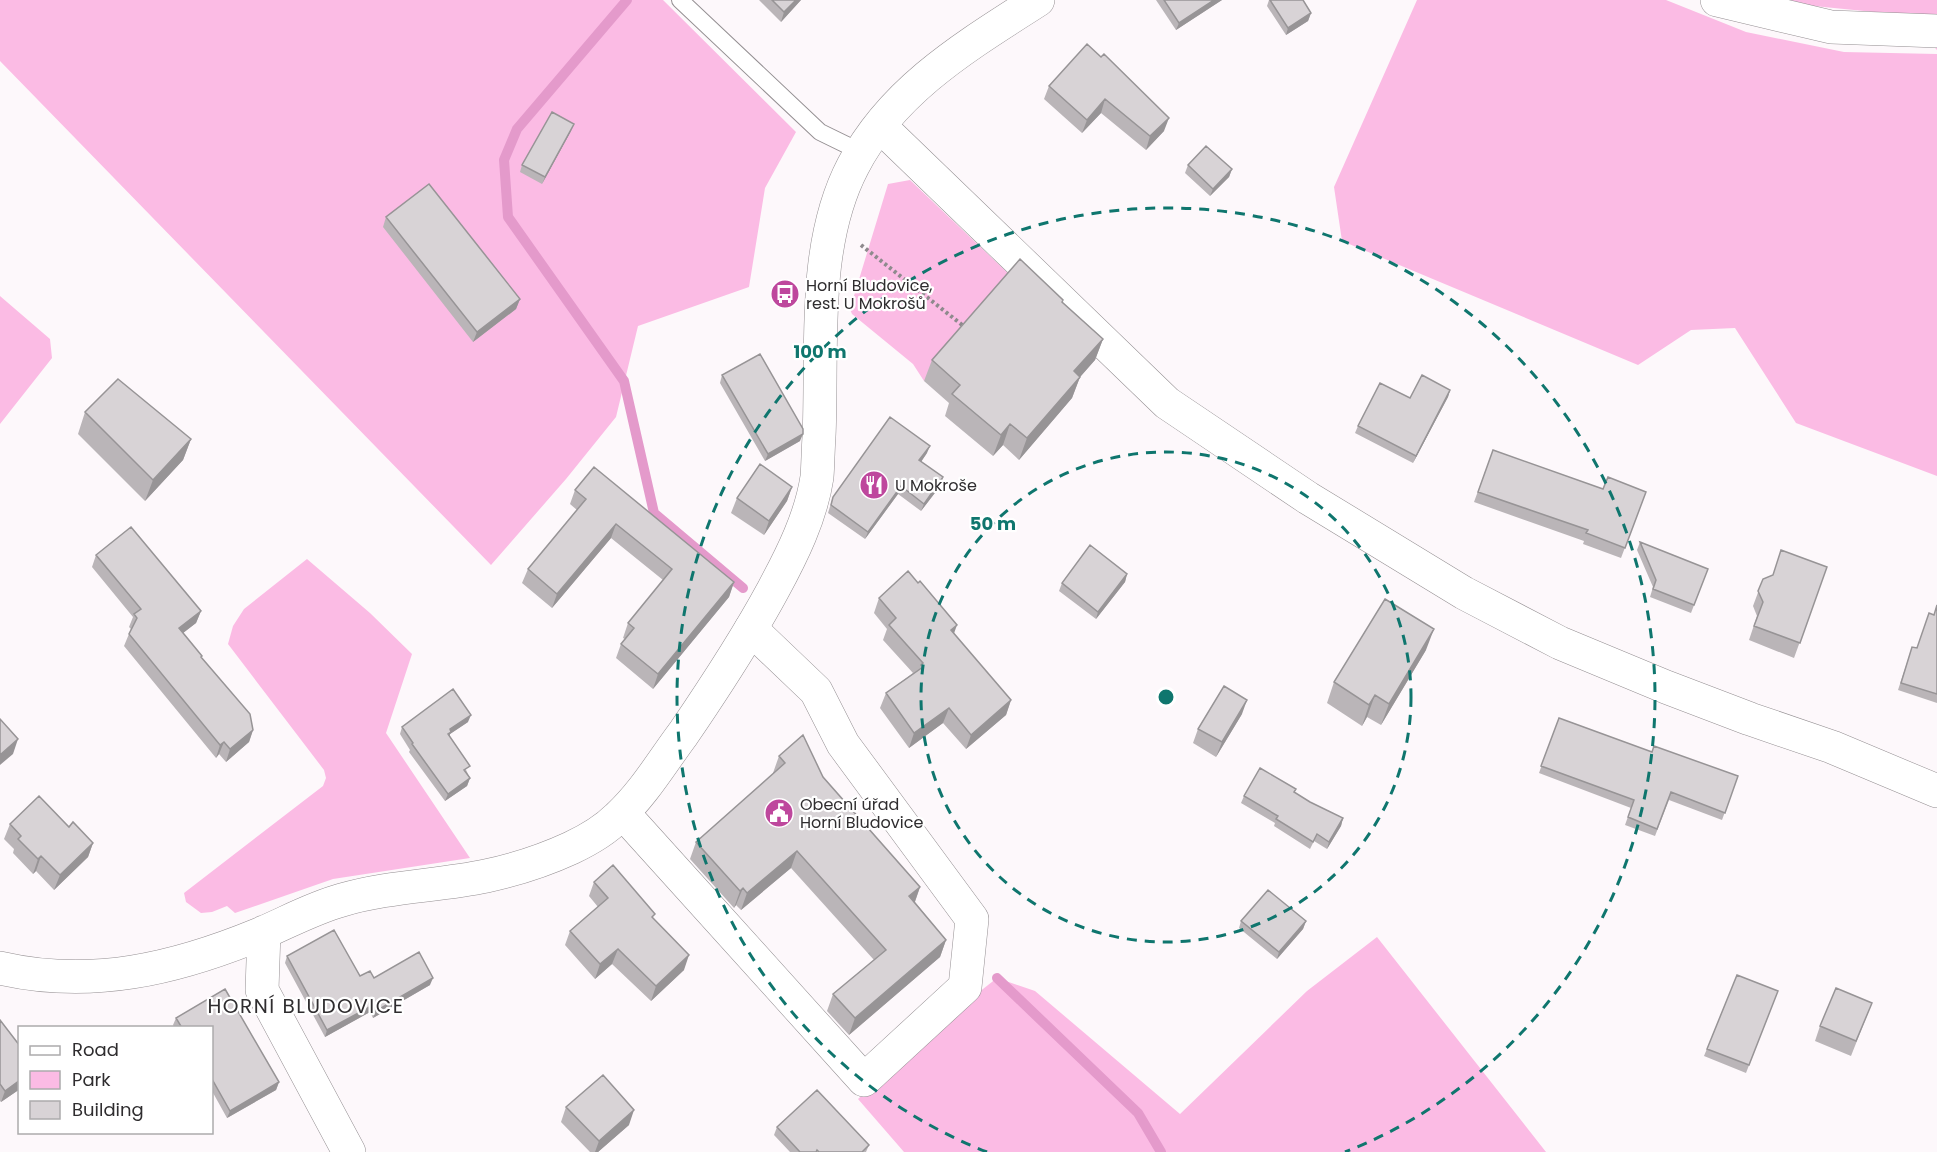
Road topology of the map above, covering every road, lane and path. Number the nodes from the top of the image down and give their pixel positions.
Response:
1 (680, 0) edge
2 (1038, 0) edge
3 (1716, 0) edge
4 (1937, 31) edge
5 (880, 126) junction
6 (861, 152) junction
7 (832, 229) junction
8 (968, 329) edge
9 (751, 629) junction
10 (1937, 791) edge
11 (623, 813) junction
12 (264, 932) junction
13 (0, 968) edge
14 (349, 1152) edge

1 - 6 lane
2 - 5 street
3 - 4 street
5 - 6 street
5 - 10 street
6 - 7 street
7 - 8 path
7 - 9 street
9 - 11 street
9 - 11 street
11 - 12 street
12 - 13 street
12 - 14 street

